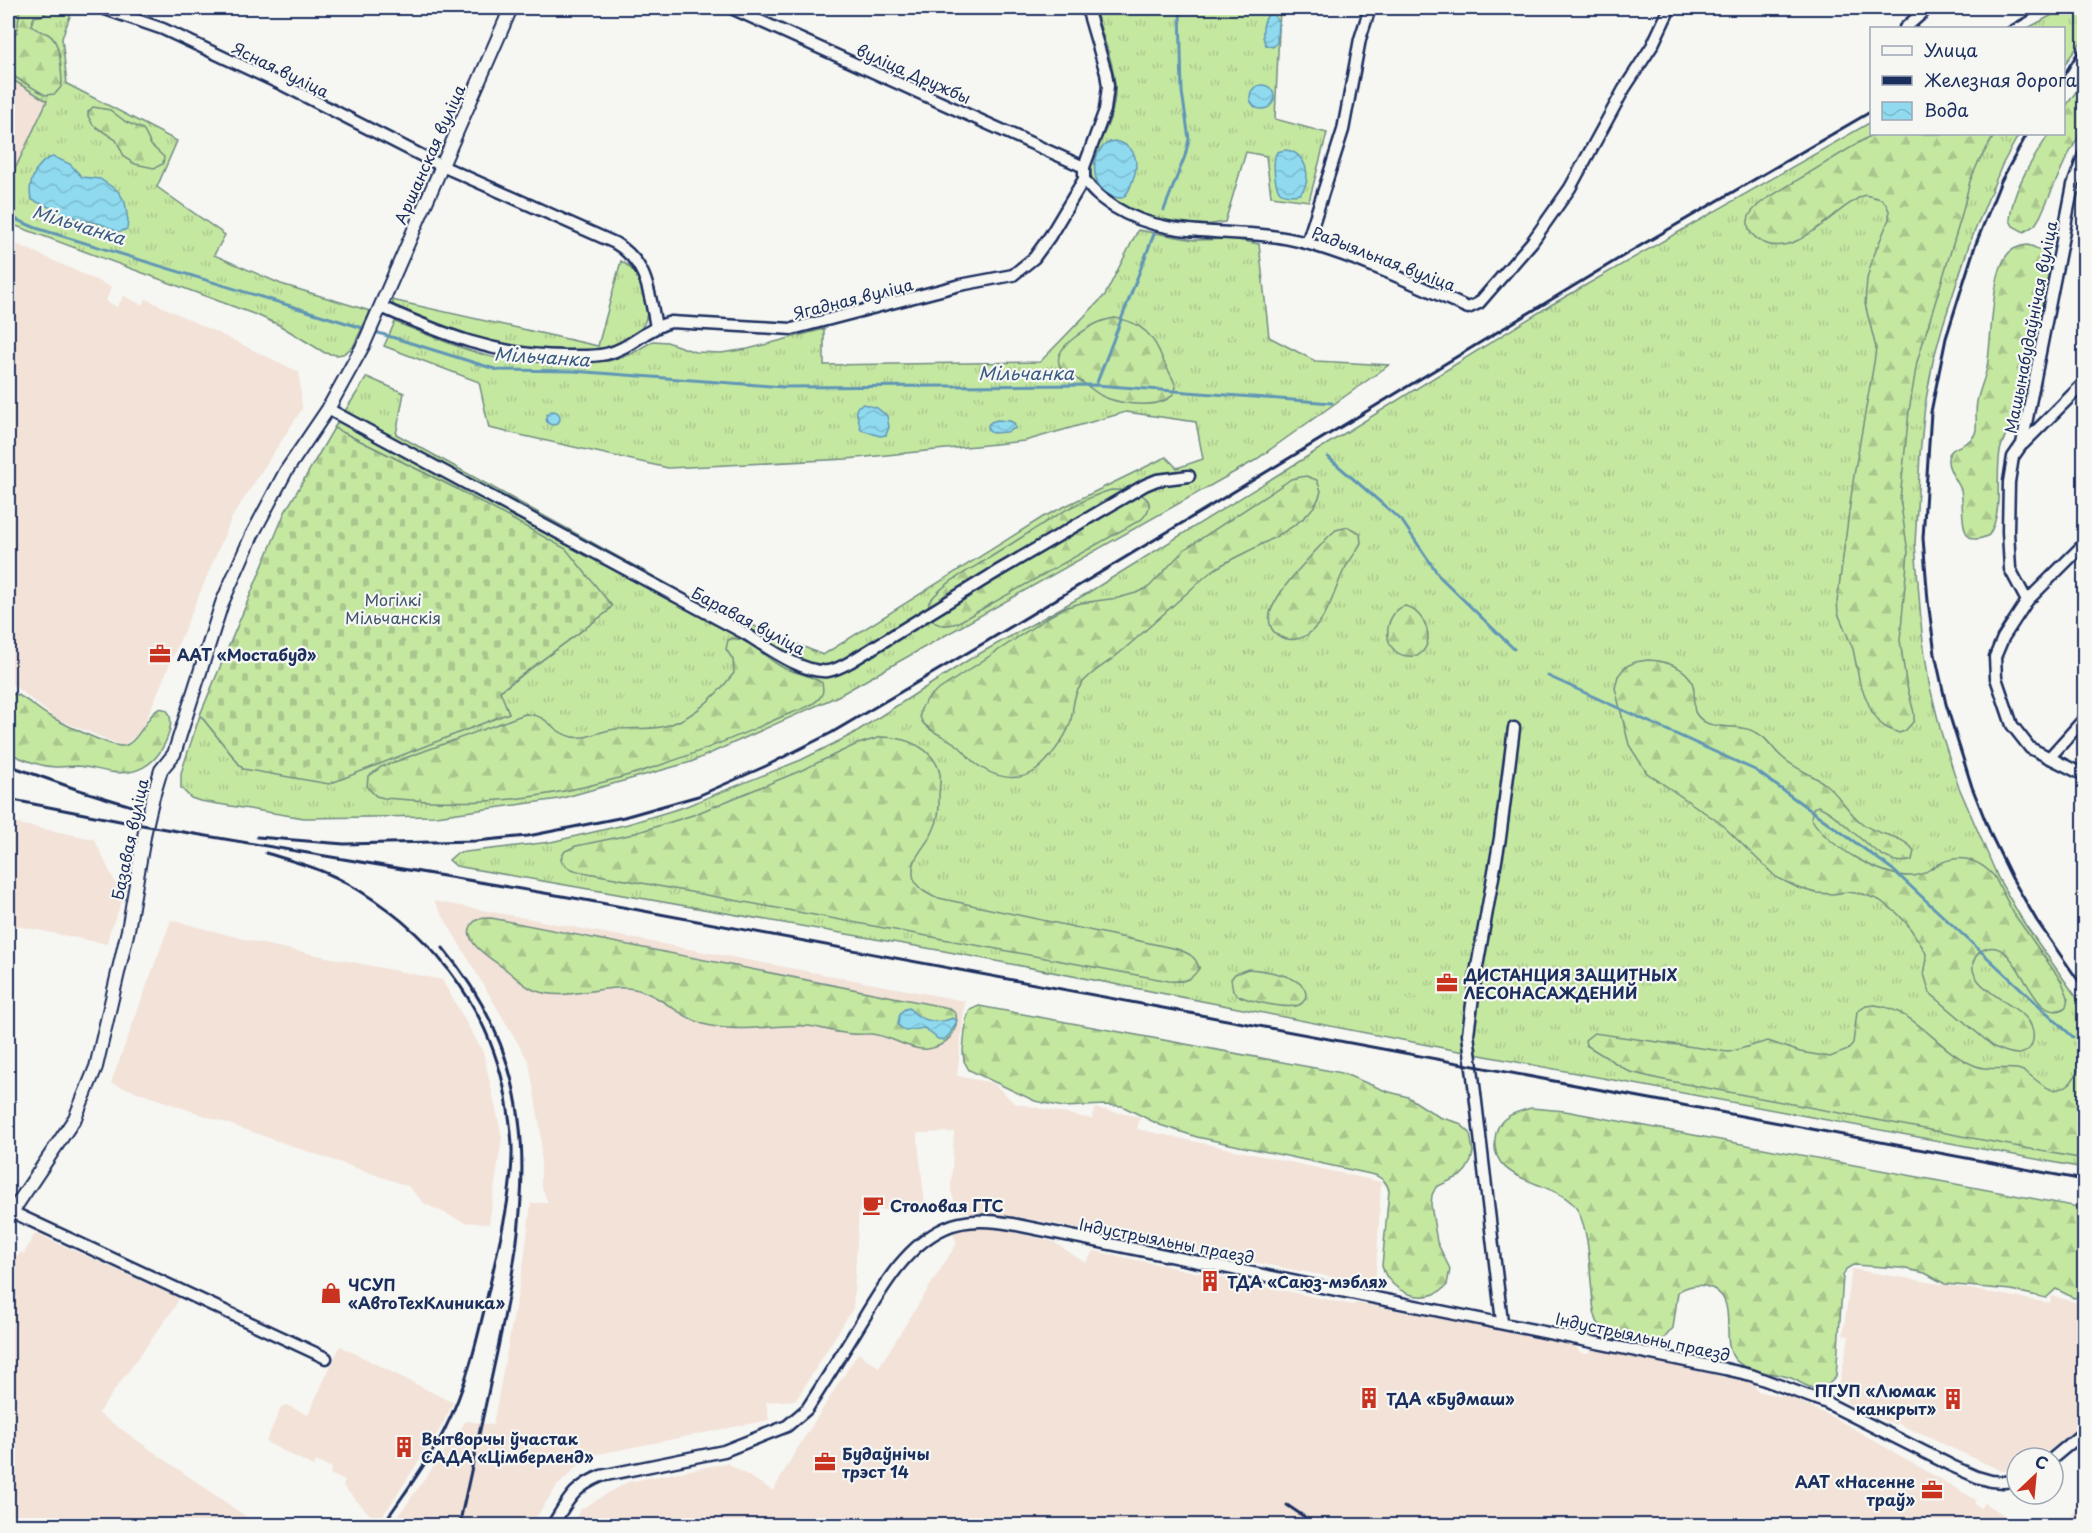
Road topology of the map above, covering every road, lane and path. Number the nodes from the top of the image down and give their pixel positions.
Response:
1 (102, 8) edge
2 (511, 8) edge
3 (731, 8) edge
4 (1087, 8) edge
5 (1370, 8) edge
6 (1670, 8) edge
7 (1928, 8) edge
8 (1906, 27) edge
9 (2085, 155) edge
10 (442, 166) junction
11 (1084, 166) junction
12 (1084, 179) junction
13 (1307, 243) junction
14 (379, 311) junction
15 (656, 327) junction
16 (364, 344) joint
17 (2085, 383) edge
18 (328, 409) junction
19 (2022, 444) junction
20 (1189, 476) dead end
21 (2085, 544) edge
22 (2027, 601) junction
23 (2085, 719) edge
24 (1514, 728) dead end
25 (2049, 758) junction
26 (2085, 776) edge
27 (10, 1215) edge
28 (1502, 1322) junction
29 (326, 1358) dead end
30 (2085, 1432) edge
31 (2065, 1448) edge
32 (2005, 1482) edge
33 (552, 1526) edge

1 - 10 street, Ясная вуліца
2 - 10 street, Аршанская вуліца
3 - 11 street, вуліца Дружбы
4 - 11 street
5 - 13 street
6 - 13 street, Радыяльная вуліца
7 - 8 street
9 - 19 street, Машынабудаўнічая вуліца
10 - 14 street, Аршанская вуліца
10 - 15 street, Ясная вуліца
11 - 12 street
12 - 13 street, Радыяльная вуліца
12 - 15 street, Ягадная вуліца
14 - 15 street, Ягадная вуліца
14 - 16 street, Аршанская вуліца
16 - 18 street, Базавая вуліца
17 - 19 street
18 - 20 street, Баравая вуліца
18 - 27 street, Базавая вуліца
19 - 22 street, Машынабудаўнічая вуліца
21 - 22 street
22 - 25 street
23 - 25 street
24 - 28 street
25 - 26 street
27 - 29 street
28 - 32 street, Індустрыяльны праезд
28 - 33 street, Індустрыяльны праезд
30 - 31 street

